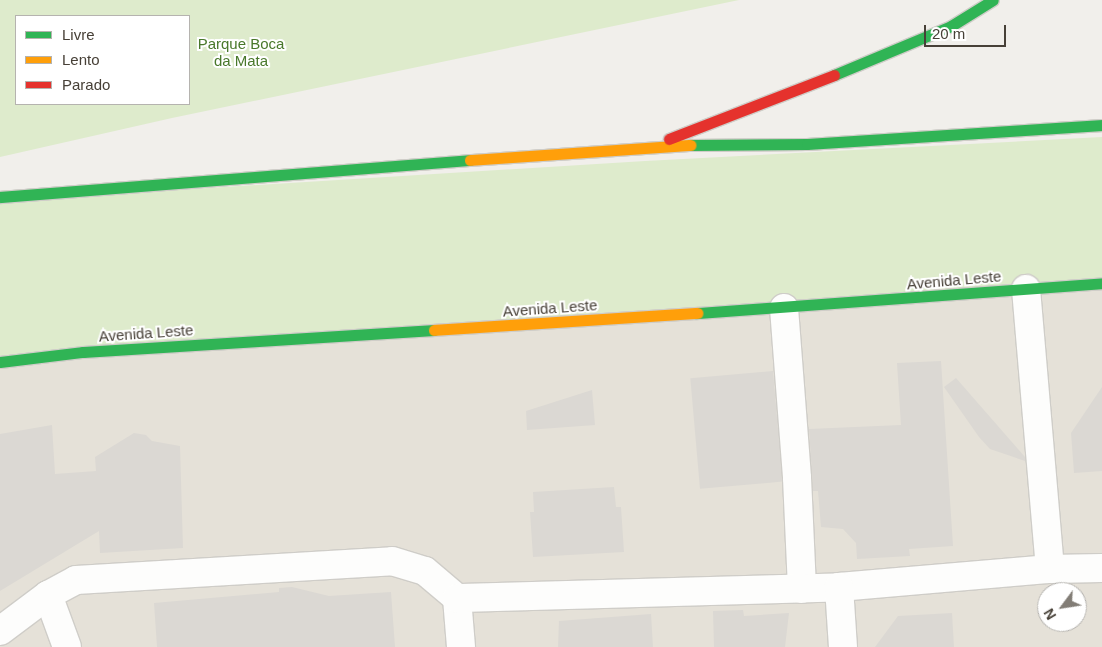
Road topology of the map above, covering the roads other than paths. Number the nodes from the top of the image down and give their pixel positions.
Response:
1 (993, 0) edge
2 (1102, 124) edge
3 (648, 146) junction
4 (0, 197) edge
5 (1102, 283) edge
6 (1026, 289) junction
7 (784, 308) junction
8 (0, 362) edge
9 (1102, 568) edge
10 (1050, 569) junction
11 (839, 587) junction
12 (802, 589) junction
13 (48, 595) junction
14 (457, 598) junction
15 (0, 631) edge
16 (67, 647) edge
17 (461, 647) edge
18 (843, 647) edge

1 - 3 main road
2 - 3 main road
3 - 4 main road
5 - 6 main road, Avenida Leste
6 - 7 main road, Avenida Leste
6 - 10 street
7 - 8 main road, Avenida Leste
7 - 12 street
9 - 10 street
10 - 11 street
11 - 12 street
11 - 18 street
12 - 14 street
13 - 14 street
13 - 15 street
13 - 16 street
14 - 17 street

